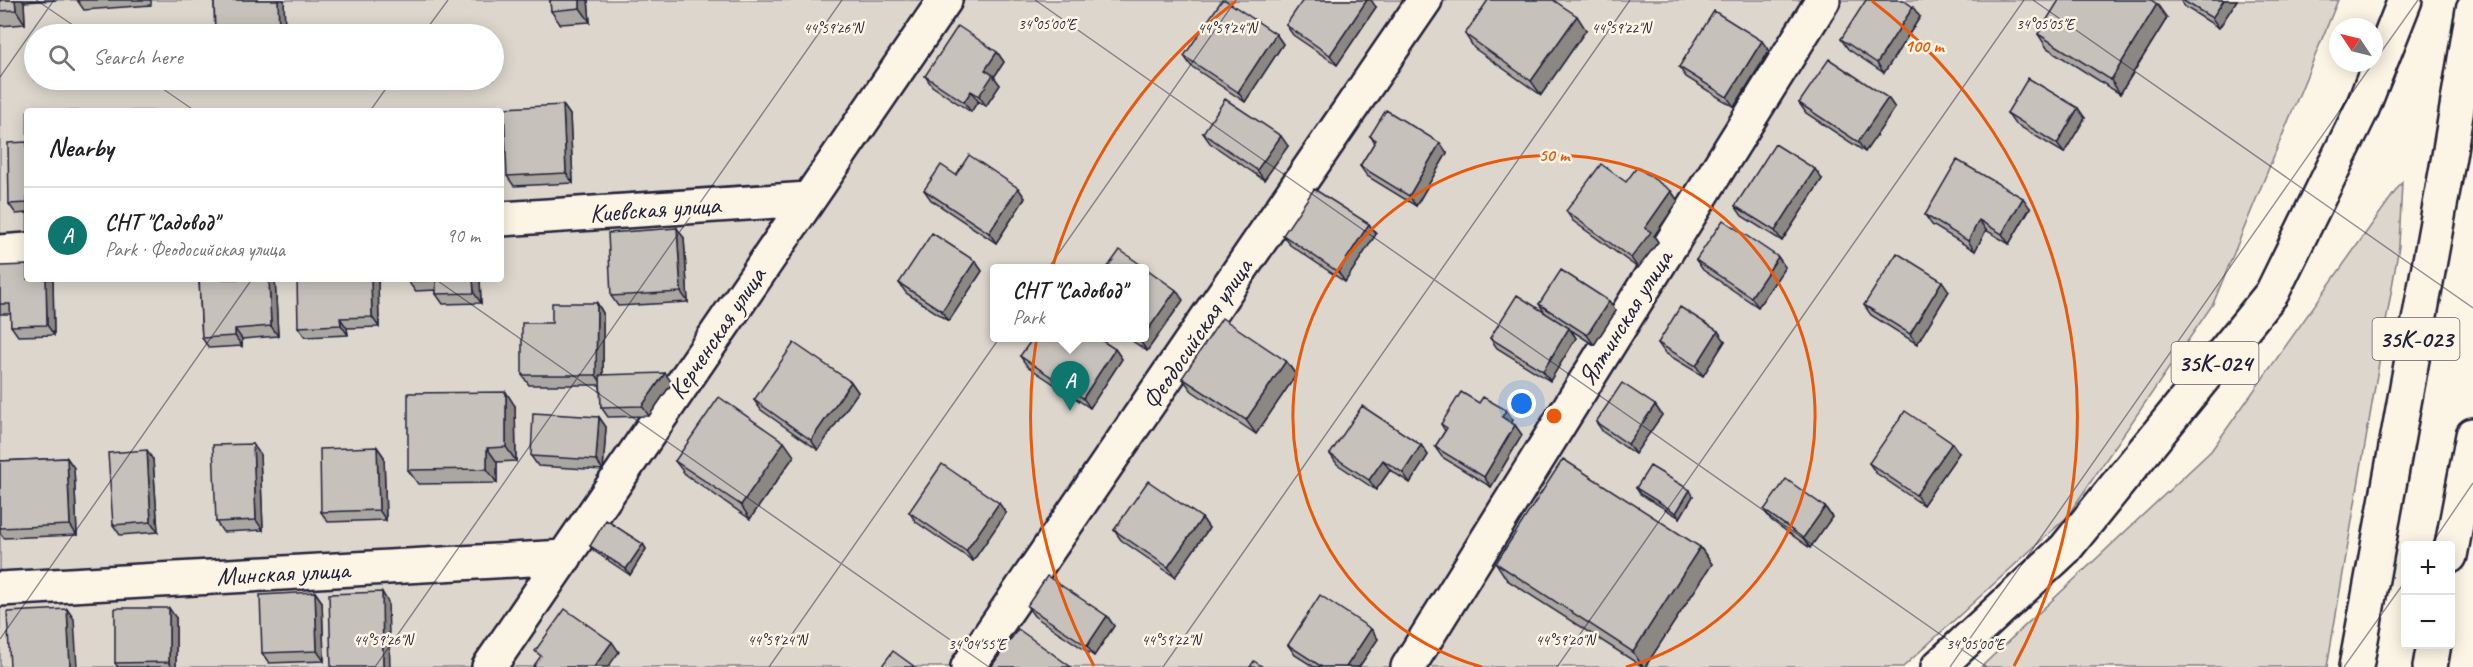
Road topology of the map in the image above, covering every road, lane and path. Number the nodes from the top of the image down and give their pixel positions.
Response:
1 (945, 0) edge
2 (1425, 0) edge
3 (1823, 0) edge
4 (2405, 0) edge
5 (2473, 10) edge
6 (808, 199) junction
7 (504, 219) edge
8 (24, 250) edge
9 (0, 252) edge
10 (2473, 435) edge
11 (2454, 541) edge
12 (565, 557) junction
13 (0, 589) edge
14 (2433, 649) edge
15 (489, 667) edge
16 (968, 667) edge
17 (1408, 667) edge
18 (1938, 667) edge
19 (2356, 667) edge
20 (2430, 667) edge

1 - 6 street, Керченская улица
2 - 16 street, Феодосийская улица
3 - 17 street, Ялтинская улица
4 - 18 street, 35К-024
5 - 19 street, 35К-023
6 - 7 street, Киевская улица
6 - 12 street, Керченская улица
8 - 9 street
10 - 11 street
12 - 13 street, Минская улица
12 - 15 street, Керченская улица
14 - 20 street

